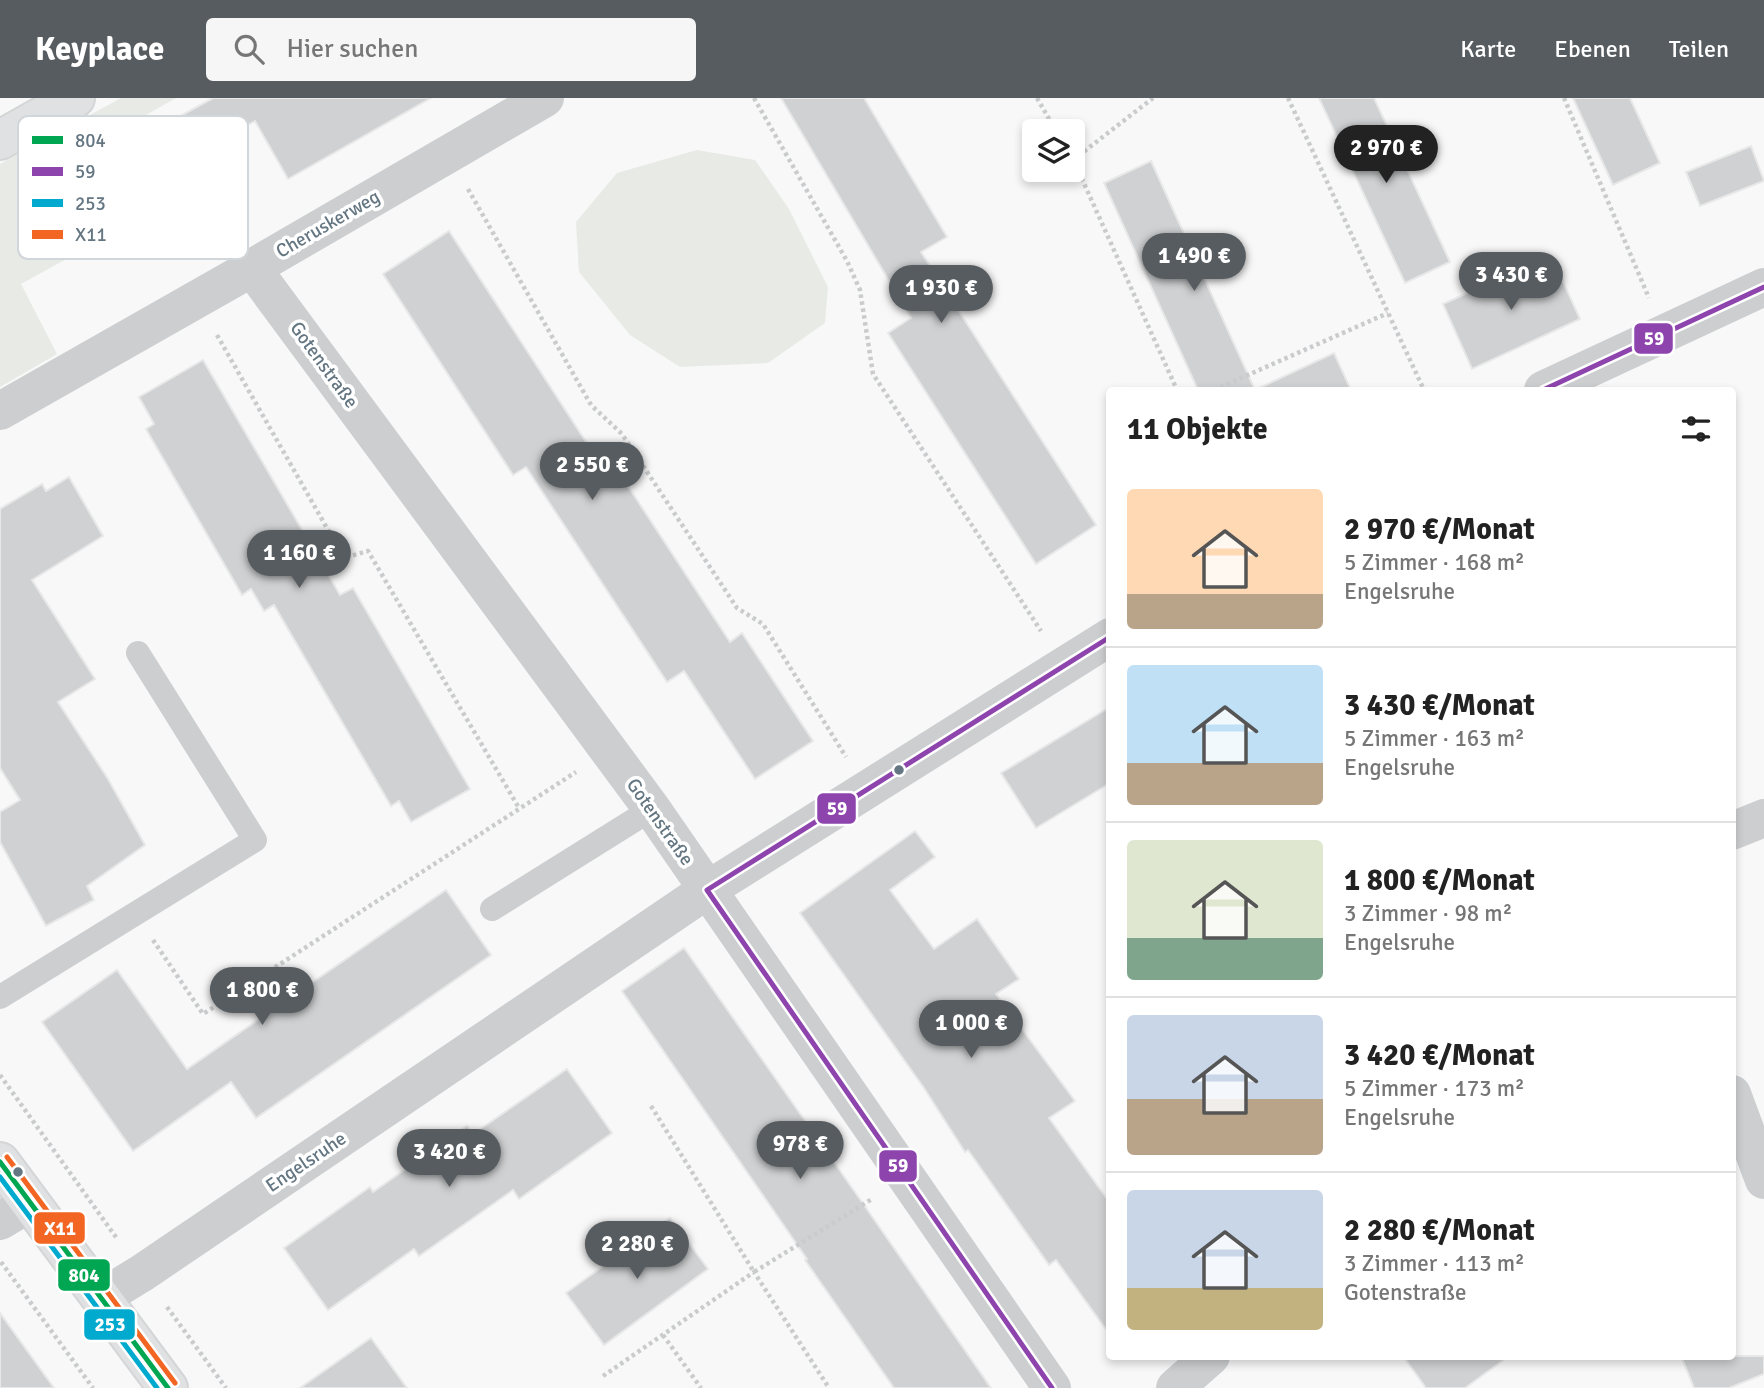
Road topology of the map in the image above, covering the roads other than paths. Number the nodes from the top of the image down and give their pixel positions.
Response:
1 (75, 98) edge
2 (545, 98) edge
3 (43, 116) edge
4 (18, 130) edge
5 (0, 140) edge
6 (252, 268) junction
7 (1764, 287) edge
8 (1549, 387) edge
9 (0, 411) edge
10 (1106, 640) edge
11 (138, 653) dead end
12 (652, 809) junction
13 (1764, 818) edge
14 (1736, 829) edge
15 (707, 890) junction
16 (492, 909) dead end
17 (0, 997) edge
18 (1736, 1105) edge
19 (0, 1162) edge
20 (1764, 1180) edge
21 (15, 1212) edge
22 (101, 1298) junction
23 (1206, 1360) edge
24 (168, 1388) edge
25 (1052, 1388) edge
26 (1175, 1388) edge

1 - 3 main road
2 - 6 street, Cheruskerweg
4 - 5 main road
6 - 9 street, Cheruskerweg
6 - 12 street, Gotenstraße
7 - 8 street
10 - 15 street, Engelsruhe
11 - 17 lane
12 - 15 street, Gotenstraße
12 - 16 lane
13 - 14 street
15 - 22 street, Engelsruhe
15 - 25 street, Gotenstraße
18 - 20 street
19 - 21 main road
21 - 22 main road
22 - 24 main road
23 - 26 street

